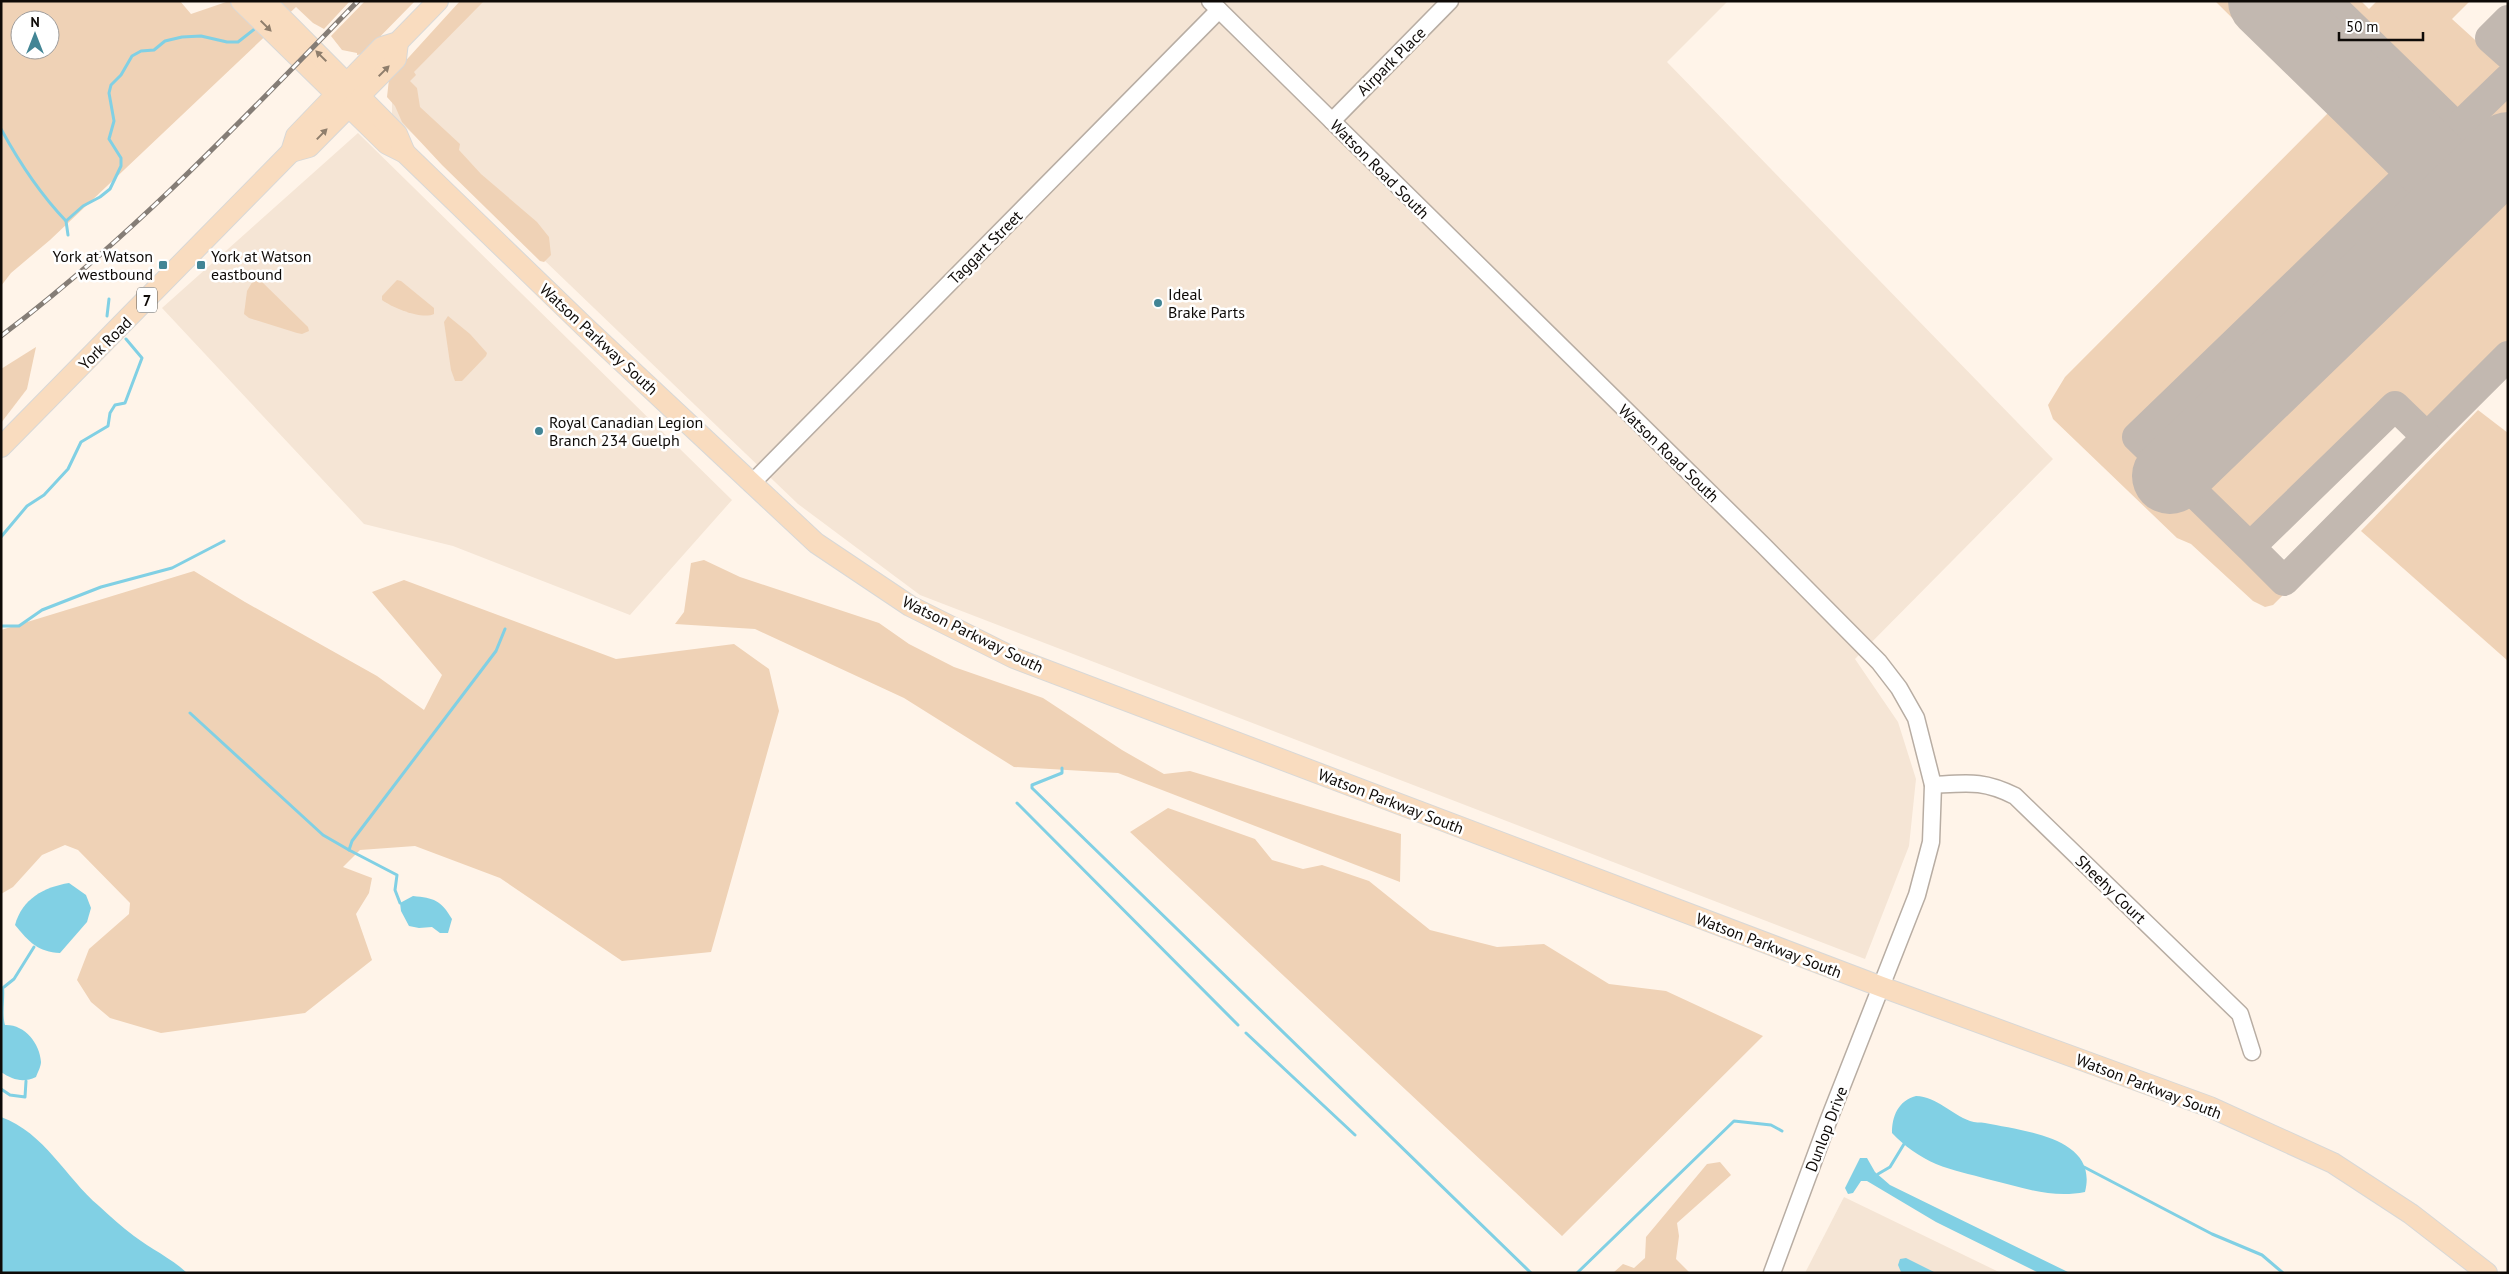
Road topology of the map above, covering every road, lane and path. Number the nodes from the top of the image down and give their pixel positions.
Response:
1 (438, 1) edge
2 (1450, 1) edge
3 (252, 4) edge
4 (1215, 6) edge
5 (348, 95) junction
6 (1332, 121) junction
7 (1, 447) edge
8 (751, 484) junction
9 (1933, 785) junction
10 (1882, 987) junction
11 (2252, 1052) dead end
12 (1772, 1273) edge
13 (2486, 1273) edge

1 - 5 main road, York Road / 7
2 - 6 street, Airpark Place
3 - 5 main road, Watson Parkway South
4 - 6 street, Watson Road South
4 - 8 street, Taggart Street
5 - 7 main road, York Road / 7
5 - 8 main road, Watson Parkway South
6 - 9 street, Watson Road South
8 - 10 main road, Watson Parkway South
9 - 10 street, Watson Road South
9 - 11 street, Sheehy Court
10 - 12 street, Dunlop Drive
10 - 13 main road, Watson Parkway South

